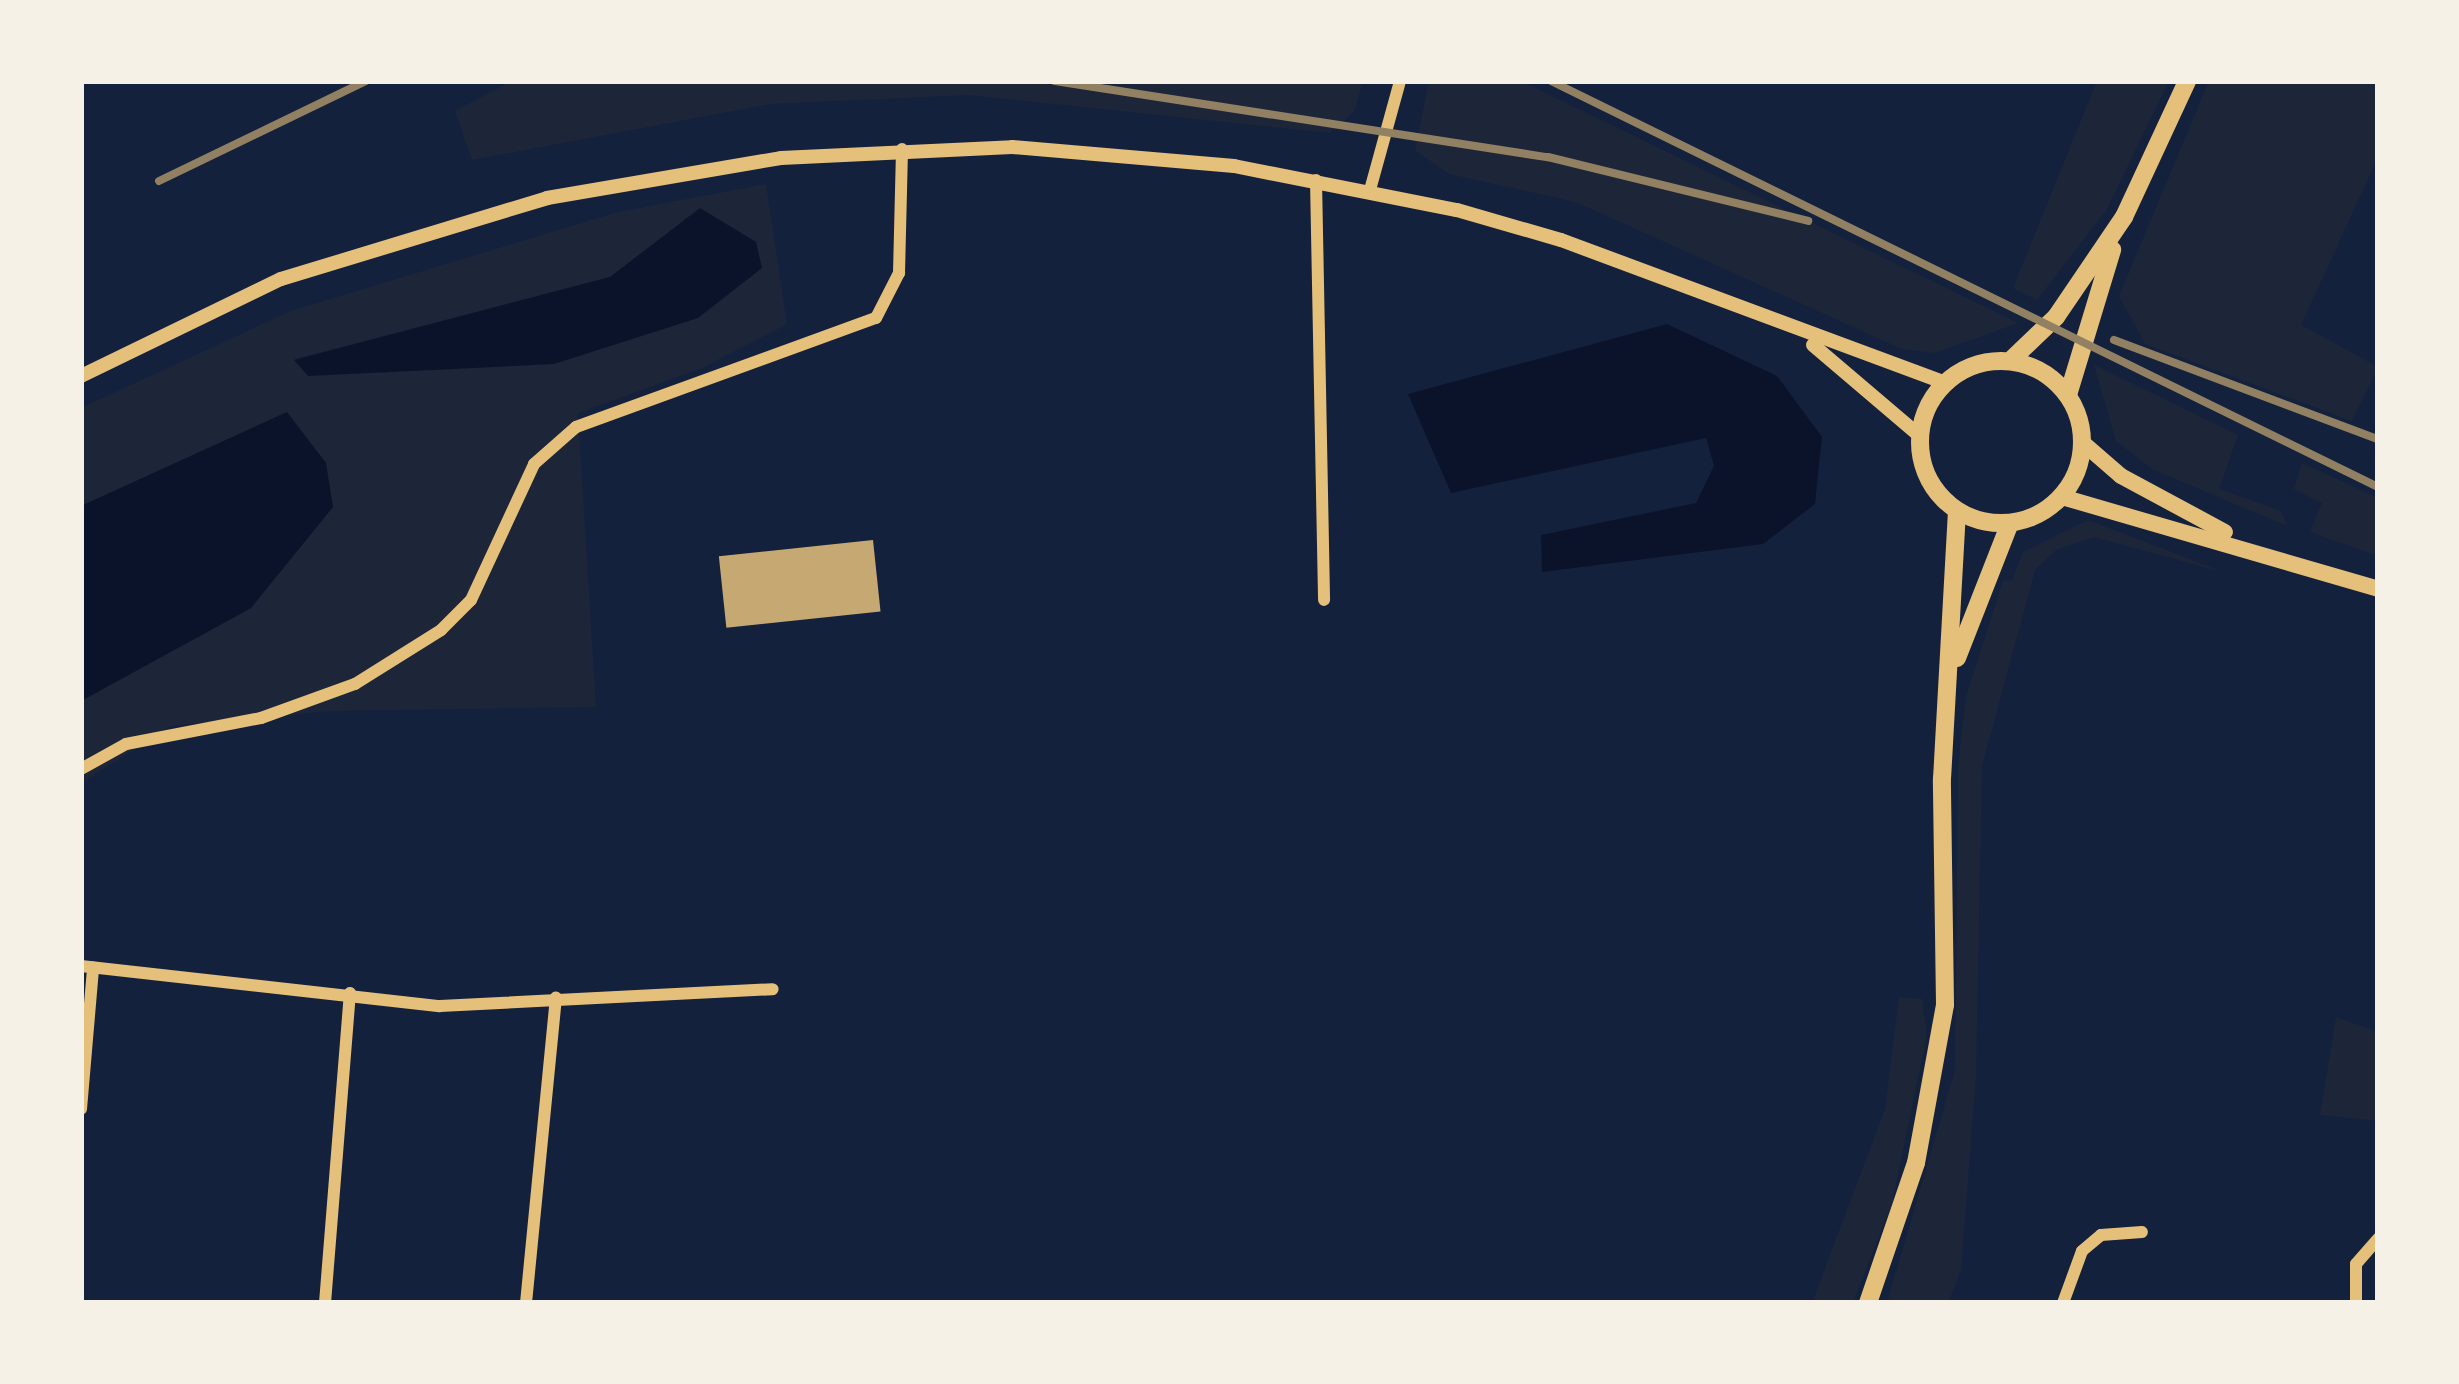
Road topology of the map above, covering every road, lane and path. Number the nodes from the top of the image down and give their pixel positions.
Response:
1 (1400, 81) edge
2 (2186, 81) edge
3 (902, 149) junction
4 (1316, 180) junction
5 (1370, 190) junction
6 (2124, 217) junction
7 (1799, 335) junction
8 (2010, 361) junction
9 (81, 376) edge
10 (1945, 383) junction
11 (2068, 395) junction
12 (1920, 436) junction
13 (2083, 443) junction
14 (2062, 497) junction
15 (1957, 511) junction
16 (2011, 524) junction
17 (2269, 554) junction
18 (2378, 589) edge
19 (1324, 600) dead end
20 (1949, 679) junction
21 (81, 769) edge
22 (87, 967) edge
23 (773, 989) dead end
24 (350, 994) junction
25 (556, 997) junction
26 (81, 1109) edge
27 (2142, 1232) dead end
28 (2378, 1239) edge
29 (325, 1303) edge
30 (526, 1303) edge
31 (1868, 1303) edge
32 (2063, 1303) edge
33 (2356, 1303) edge

1 - 5 street
2 - 6 main road
3 - 4 street
3 - 9 street
3 - 21 street
4 - 5 street
4 - 19 street
5 - 7 street
6 - 8 main road
6 - 11 main road
7 - 10 street
7 - 12 street
8 - 10 main road
8 - 11 main road
10 - 12 main road
11 - 13 main road
12 - 15 main road
13 - 14 main road
13 - 17 main road
14 - 16 main road
14 - 17 main road
15 - 16 main road
15 - 20 main road
16 - 20 main road
17 - 18 main road
20 - 31 main road
22 - 24 street
22 - 26 street
23 - 25 street
24 - 25 street
24 - 29 street
25 - 30 street
27 - 32 street
28 - 33 street

